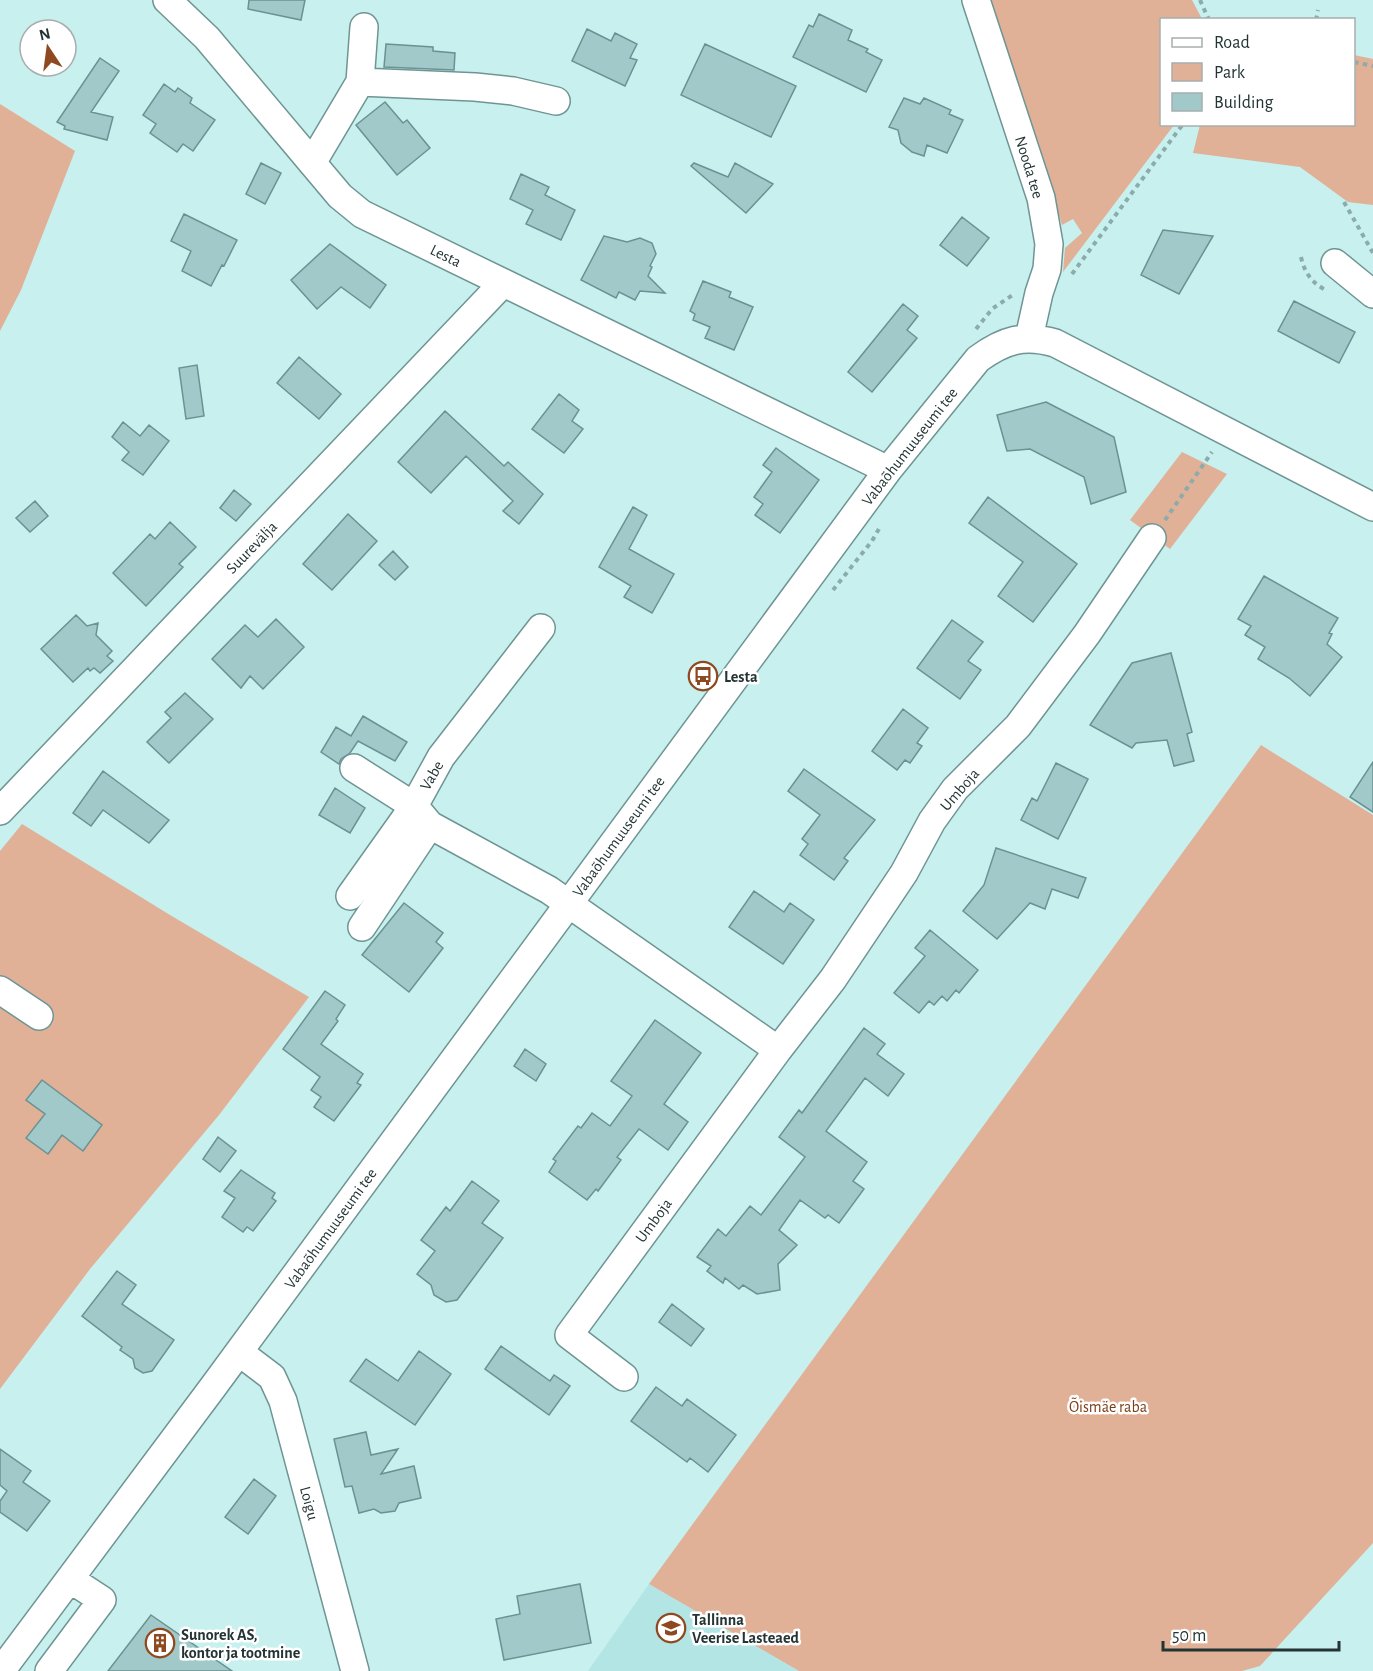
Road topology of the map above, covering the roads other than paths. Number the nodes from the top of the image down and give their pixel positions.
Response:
1 (167, 0) edge
2 (976, 0) edge
3 (364, 27) dead end
4 (360, 82) junction
5 (556, 101) dead end
6 (312, 163) junction
7 (1335, 263) dead end
8 (503, 283) junction
9 (1373, 294) edge
10 (1029, 338) junction
11 (888, 470) junction
12 (1373, 507) edge
13 (1152, 538) road end
14 (540, 628) dead end
15 (354, 768) dead end
16 (0, 811) edge
17 (422, 815) junction
18 (350, 896) dead end
19 (568, 903) junction
20 (362, 927) dead end
21 (0, 990) edge
22 (39, 1016) dead end
23 (778, 1050) junction
24 (239, 1352) junction
25 (624, 1377) dead end
26 (70, 1579) junction
27 (2, 1671) edge
28 (49, 1671) edge
29 (355, 1671) edge

1 - 6 street, Lesta
2 - 10 street, Nooda tee
3 - 4 street
4 - 5 street
4 - 6 street
6 - 8 street, Lesta
7 - 9 street
8 - 11 street, Lesta
8 - 16 street, Suurevälja
10 - 11 street, Vabaõhumuuseumi tee
10 - 12 street, Vabaõhumuuseumi tee
11 - 19 street, Vabaõhumuuseumi tee
13 - 23 street, Umboja
14 - 17 street, Vabe
15 - 17 street
17 - 18 street
17 - 19 street
17 - 20 street
19 - 23 street
19 - 24 street, Vabaõhumuuseumi tee
21 - 22 street
23 - 25 street, Umboja
24 - 26 street, Vabaõhumuuseumi tee
24 - 29 street, Loigu
26 - 27 street, Vabaõhumuuseumi tee
26 - 28 street

